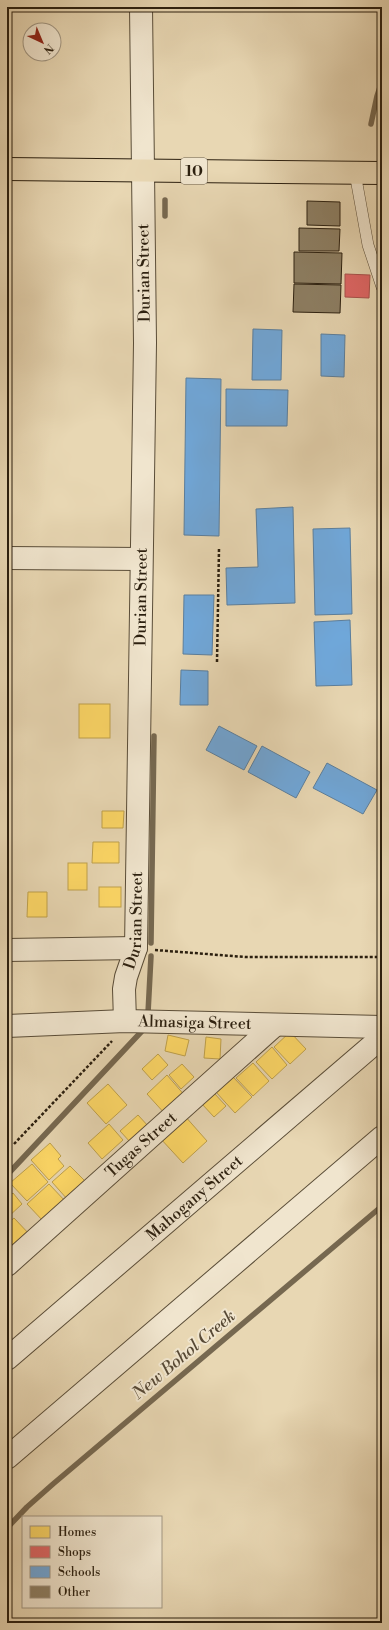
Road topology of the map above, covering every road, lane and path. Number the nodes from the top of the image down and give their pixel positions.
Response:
1 (141, 7) edge
2 (7, 169) edge
3 (143, 171) junction
4 (355, 173) junction
5 (382, 173) edge
6 (382, 287) edge
7 (219, 549) dead end
8 (7, 558) edge
9 (142, 559) junction
10 (218, 662) dead end
11 (144, 949) junction
12 (7, 950) edge
13 (382, 957) edge
14 (125, 1021) junction
15 (275, 1025) junction
16 (382, 1027) edge
17 (10, 1029) edge
18 (382, 1037) edge
19 (382, 1136) edge
20 (14, 1144) dead end
21 (7, 1265) edge
22 (7, 1359) edge
23 (7, 1458) edge

1 - 3 street, Durian Street
2 - 3 highway, 10
3 - 4 highway, 10
3 - 9 street, Durian Street
4 - 5 highway, 10
4 - 6 lane
7 - 10 path
8 - 9 street
9 - 11 street, Durian Street
11 - 12 street
11 - 13 path
11 - 14 street, Durian Street
14 - 15 street, Almasiga Street
14 - 17 street, Almasiga Street
14 - 20 path
15 - 16 street, Almasiga Street
15 - 21 street, Tugas Street
18 - 22 street, Mahogany Street
19 - 23 street

